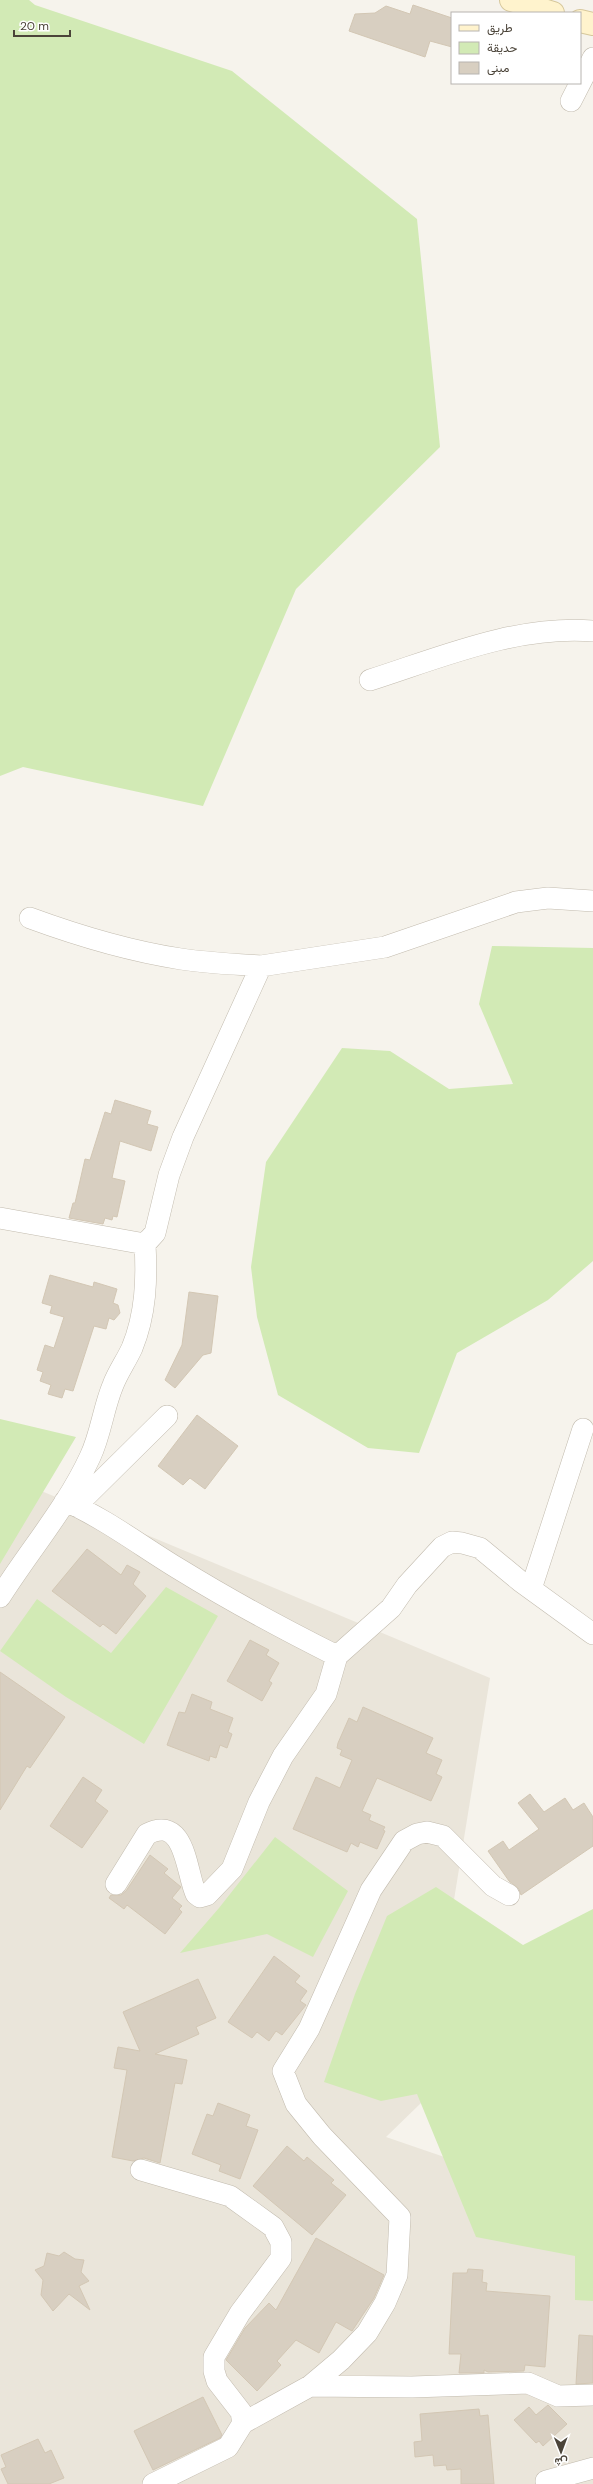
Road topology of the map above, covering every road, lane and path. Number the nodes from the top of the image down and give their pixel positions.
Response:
1 (511, 0) edge
2 (550, 12) edge
3 (581, 21) edge
4 (593, 24) edge
5 (593, 58) edge
6 (581, 82) edge
7 (580, 84) edge
8 (571, 102) dead end
9 (593, 631) edge
10 (370, 680) dead end
11 (593, 901) edge
12 (30, 918) dead end
13 (261, 966) junction
14 (0, 1218) edge
15 (146, 1244) junction
16 (167, 1416) dead end
17 (583, 1429) dead end
18 (70, 1504) junction
19 (531, 1589) junction
20 (0, 1597) edge
21 (593, 1634) edge
22 (337, 1656) junction
23 (116, 1884) dead end
24 (509, 1895) dead end
25 (141, 2170) dead end
26 (310, 2386) junction
27 (593, 2395) edge
28 (243, 2423) junction
29 (593, 2468) edge
30 (546, 2481) dead end
31 (153, 2484) edge

1 - 2 main road
3 - 4 main road
5 - 6 street
7 - 8 street
9 - 10 street
11 - 13 street
12 - 13 street
13 - 15 street
14 - 15 street
15 - 18 street
16 - 18 street
17 - 19 street
18 - 20 street
18 - 22 street
19 - 21 street
19 - 22 street
22 - 23 street
24 - 26 street
25 - 28 street
26 - 27 street
26 - 28 street
28 - 31 street
29 - 30 street

